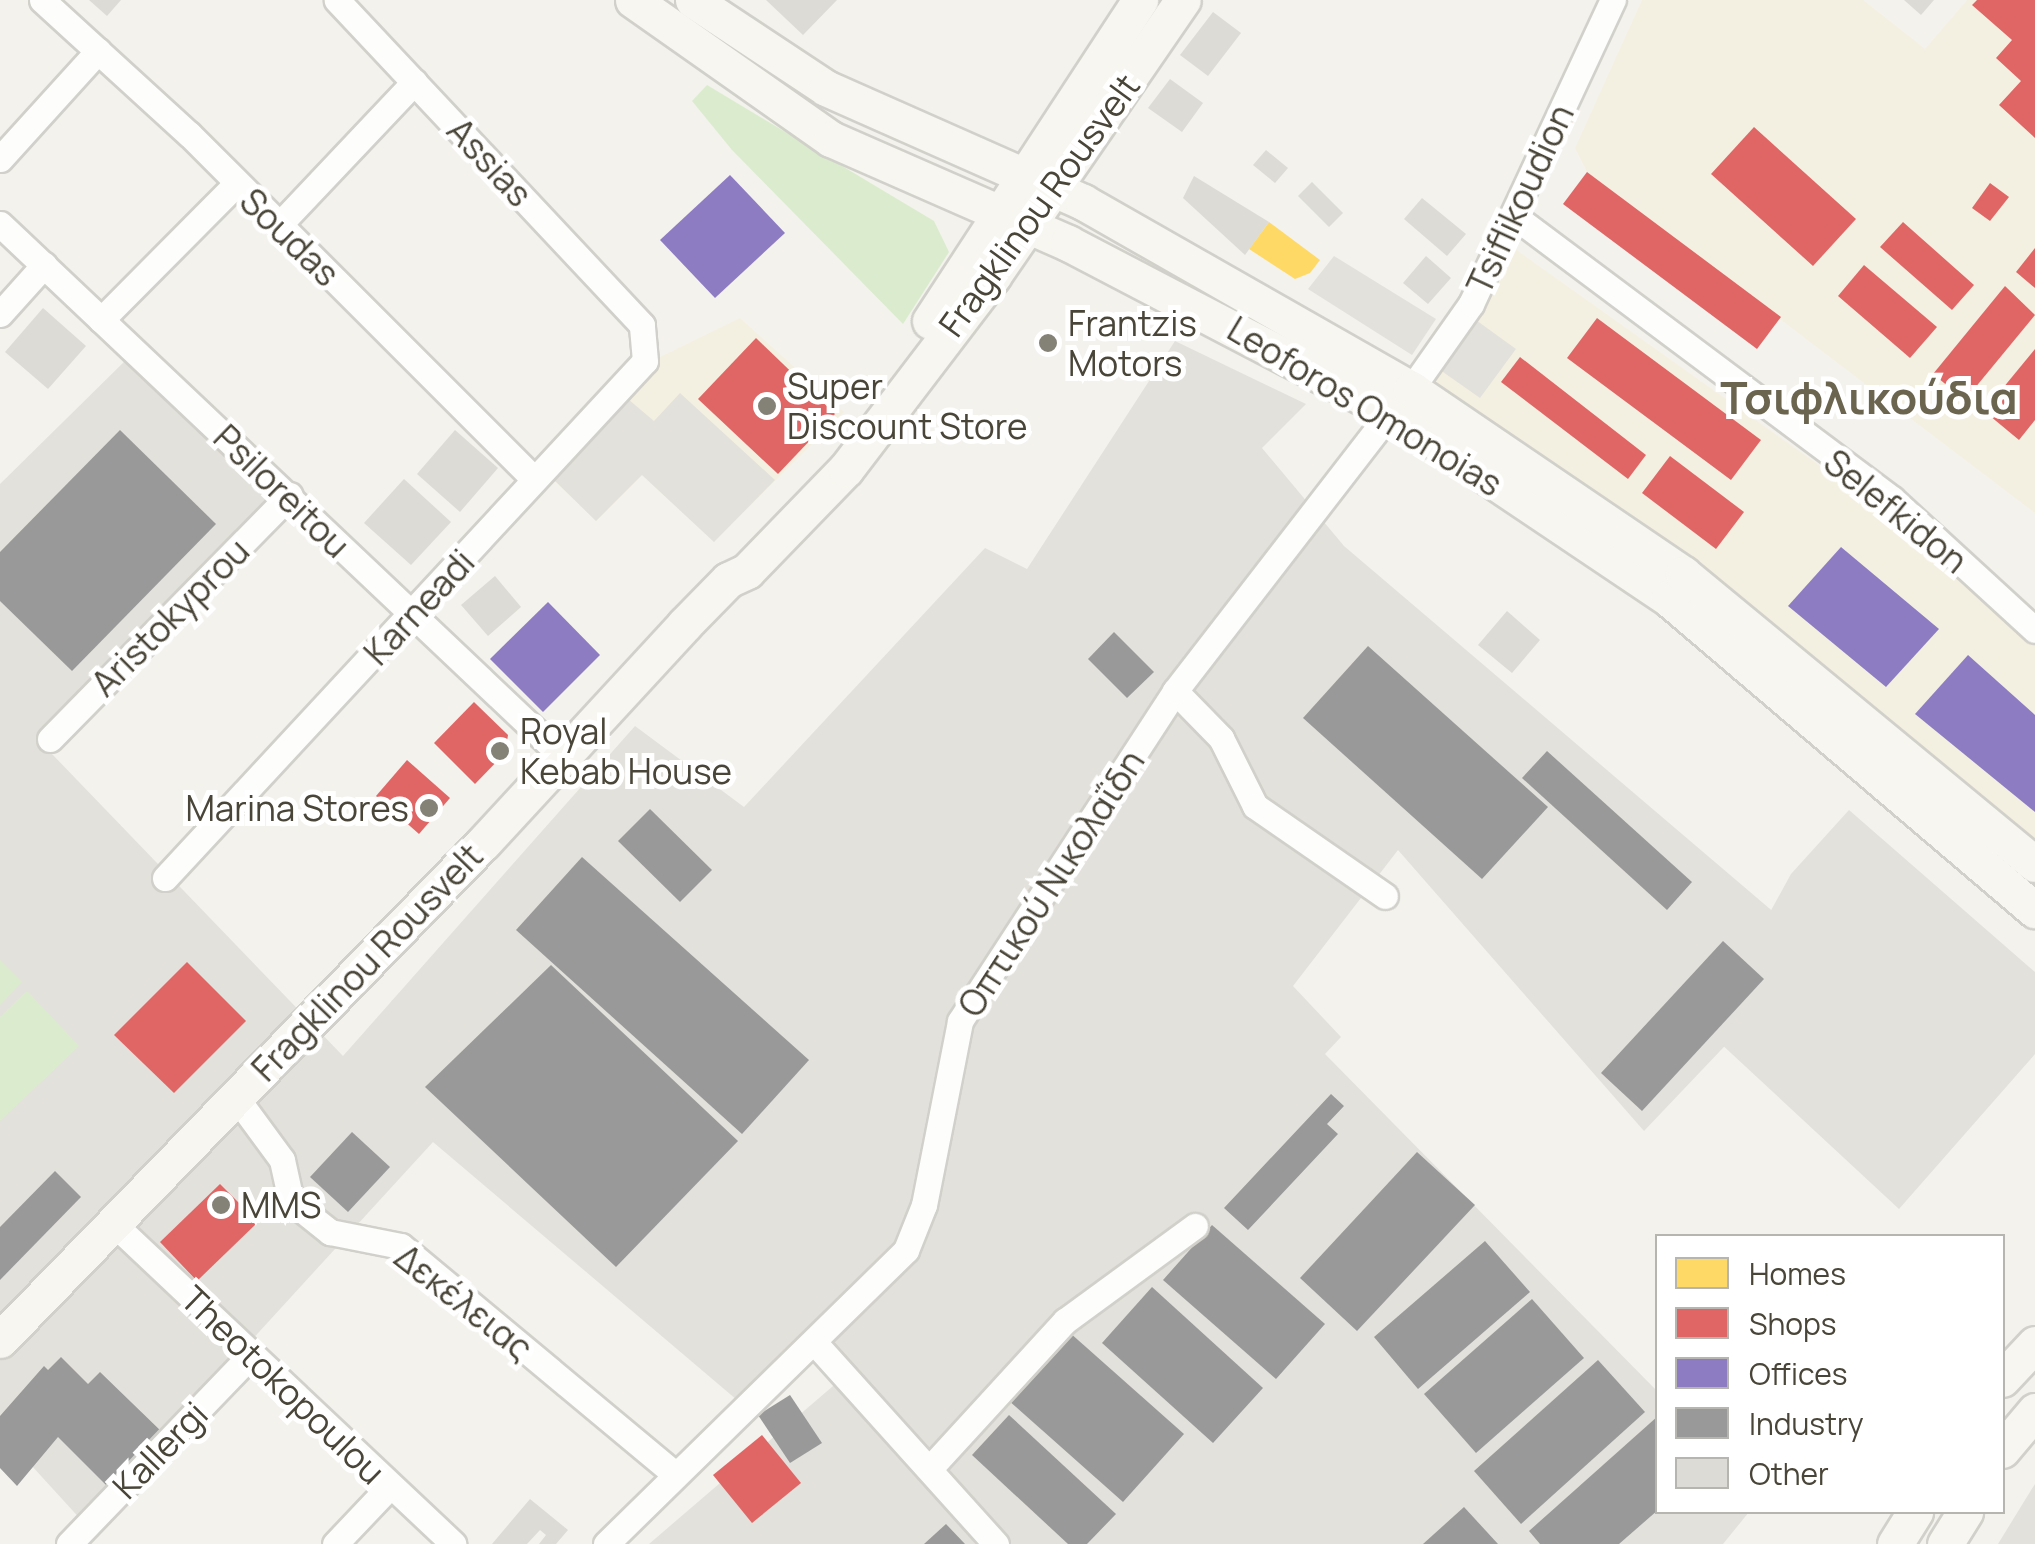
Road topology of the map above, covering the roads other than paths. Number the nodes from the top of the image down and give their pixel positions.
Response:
1 (42, 0) edge
2 (337, 0) edge
3 (633, 0) edge
4 (693, 0) edge
5 (1140, 0) edge
6 (1183, 0) edge
7 (1613, 0) edge
8 (98, 51) junction
9 (414, 82) junction
10 (0, 159) edge
11 (1042, 181) junction
12 (236, 184) junction
13 (1514, 216) junction
14 (1016, 218) junction
15 (0, 224) edge
16 (279, 225) junction
17 (44, 265) junction
18 (0, 314) edge
19 (101, 320) junction
20 (642, 326) joint
21 (1401, 401) junction
22 (534, 478) junction
23 (290, 495) junction
24 (413, 618) junction
25 (2035, 630) edge
26 (1175, 691) junction
27 (50, 739) dead end
28 (564, 758) junction
29 (2035, 864) edge
30 (166, 878) dead end
31 (1385, 896) dead end
32 (2035, 910) edge
33 (235, 1096) junction
34 (115, 1225) junction
35 (1195, 1226) dead end
36 (0, 1340) edge
37 (814, 1342) junction
38 (2035, 1344) edge
39 (251, 1355) junction
40 (2005, 1376) edge
41 (2035, 1412) edge
42 (2005, 1447) edge
43 (932, 1466) junction
44 (672, 1472) junction
45 (389, 1487) junction
46 (1914, 1514) edge
47 (1963, 1514) edge
48 (70, 1544) edge
49 (335, 1544) edge
50 (453, 1544) edge
51 (606, 1544) edge
52 (996, 1544) edge
53 (1895, 1544) edge
54 (1945, 1544) edge

1 - 8 street, Soudas
2 - 9 street, Assias
3 - 14 main road, Leoforos Omonoias
4 - 11 main road, Leoforos Omonoias
5 - 11 main road, Fragklinou Rousvelt
6 - 11 main road, Fragklinou Rousvelt
7 - 13 street, Tsiflikoudion
8 - 10 street
8 - 12 street, Soudas
9 - 16 street
9 - 20 street, Assias
11 - 14 main road, Fragklinou Rousvelt
11 - 21 main road, Leoforos Omonoias
12 - 16 street, Soudas
12 - 19 street
13 - 21 street, Tsiflikoudion
13 - 25 street, Selefkidon
14 - 21 main road, Leoforos Omonoias
14 - 28 main road, Fragklinou Rousvelt
15 - 17 street, Psiloreitou
16 - 22 street, Soudas
17 - 18 street
17 - 19 street, Psiloreitou
19 - 23 street, Psiloreitou
20 - 22 street, Karneadi
21 - 26 street, Οπτικού Νικολαΐδη
21 - 29 main road, Leoforos Omonoias
21 - 32 main road, Leoforos Omonoias
22 - 24 street, Karneadi
23 - 24 street, Psiloreitou
23 - 27 street, Aristokyprou
24 - 28 street, Psiloreitou
24 - 30 street, Karneadi
26 - 31 street
26 - 37 street, Οπτικού Νικολαΐδη
28 - 33 main road, Fragklinou Rousvelt
33 - 34 main road, Fragklinou Rousvelt
33 - 44 street, Δεκέλειας
34 - 36 main road, Fragklinou Rousvelt
34 - 39 street, Theotokopoulou
35 - 43 street
37 - 43 street
37 - 44 street, Οπτικού Νικολαΐδη
38 - 40 main road
39 - 45 street, Theotokopoulou
39 - 48 street, Kallergi
41 - 42 main road
43 - 52 street
44 - 51 street, Οπτικού Νικολαΐδη
45 - 49 street
45 - 50 street, Theotokopoulou
46 - 53 main road
47 - 54 main road

